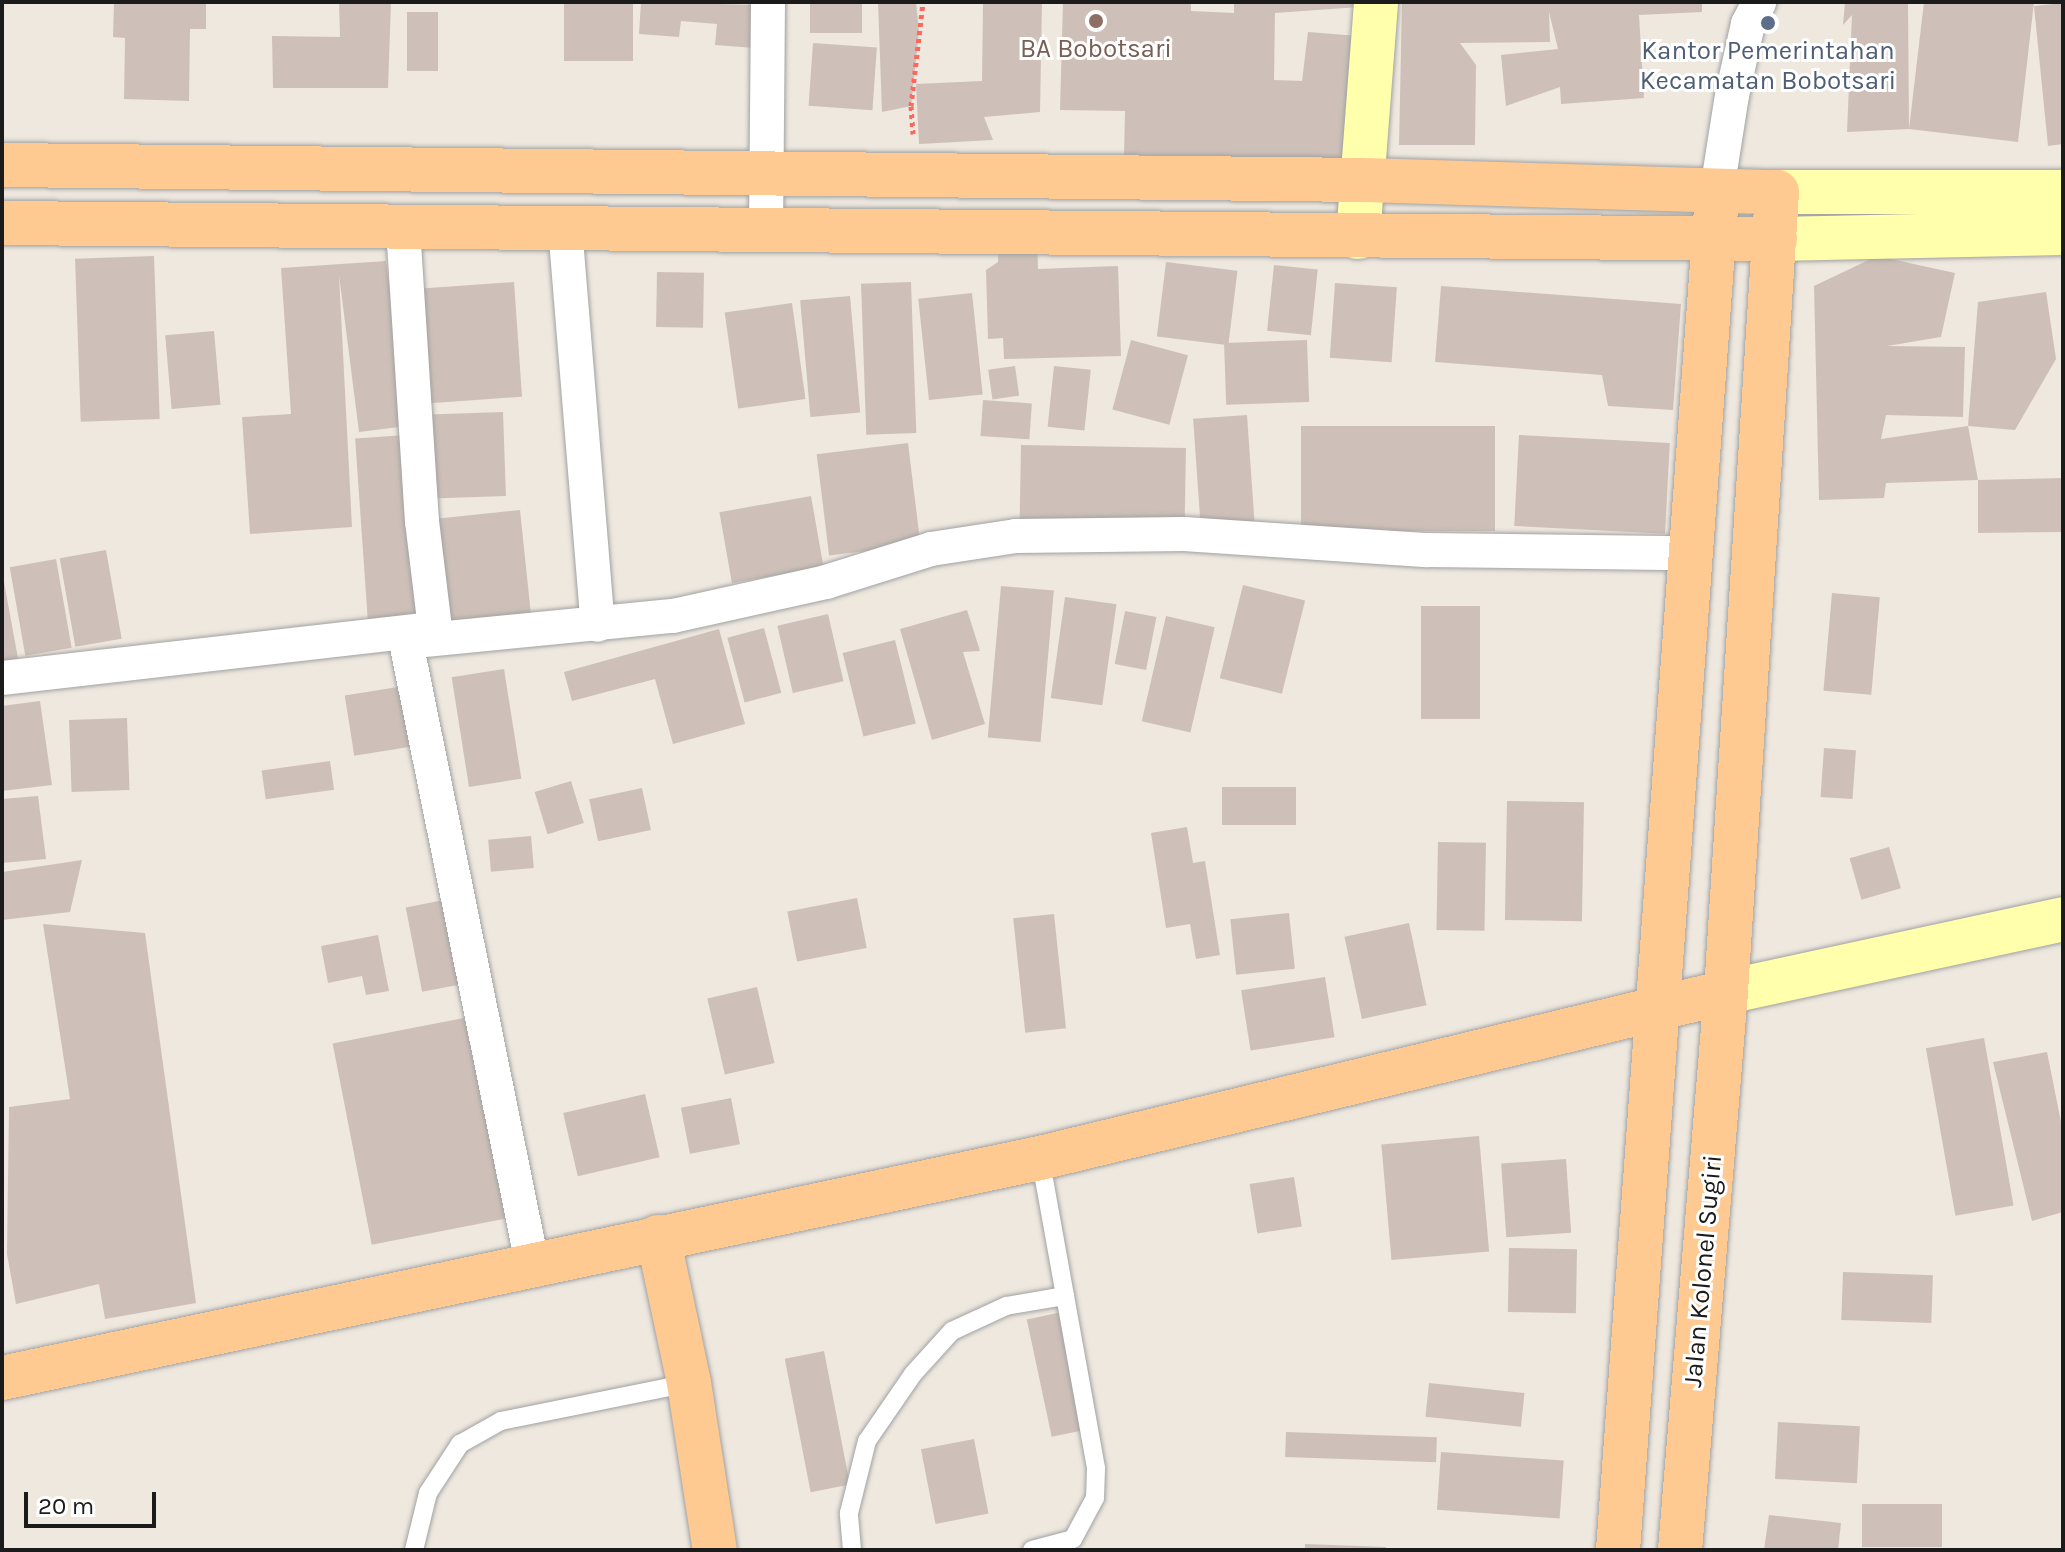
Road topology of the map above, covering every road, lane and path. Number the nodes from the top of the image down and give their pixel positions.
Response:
1 (768, 2) edge
2 (923, 2) edge
3 (1376, 2) edge
4 (1759, 2) edge
5 (2, 165) edge
6 (289, 171) junction
7 (768, 173) junction
8 (929, 175) junction
9 (1361, 180) junction
10 (1717, 190) junction
11 (1777, 192) junction
12 (2063, 192) edge
13 (2, 223) edge
14 (565, 227) junction
15 (403, 228) junction
16 (289, 229) junction
17 (766, 231) junction
18 (2063, 233) edge
19 (1714, 236) junction
20 (1358, 237) junction
21 (1775, 239) junction
22 (1687, 553) junction
23 (598, 625) junction
24 (421, 635) junction
25 (2, 678) edge
26 (2063, 919) edge
27 (1726, 992) junction
28 (1658, 1006) junction
29 (1040, 1158) junction
30 (658, 1237) junction
31 (532, 1263) junction
32 (1065, 1296) junction
33 (2, 1378) edge
34 (689, 1383) junction
35 (1052, 1548) edge
36 (414, 1550) edge
37 (715, 1550) edge
38 (852, 1550) edge
39 (1032, 1550) edge
40 (1618, 1550) edge
41 (1680, 1550) edge

1 - 7 street
2 - 8 path
3 - 9 street
4 - 10 street
5 - 6 main road
6 - 7 main road
6 - 16 main road
7 - 8 main road
7 - 17 street
8 - 9 main road
9 - 10 main road
9 - 20 street
10 - 11 main road
10 - 19 main road
11 - 12 street
11 - 21 main road, Jalan Kolonel Sugiri
13 - 16 main road
14 - 15 main road
14 - 17 main road
14 - 23 street
15 - 16 main road
15 - 24 street
17 - 20 main road
18 - 21 street
19 - 20 main road
19 - 21 main road
19 - 22 main road
21 - 27 main road, Jalan Kolonel Sugiri
22 - 23 street
22 - 28 main road
23 - 24 street
24 - 25 street
24 - 31 street
26 - 27 street
27 - 28 main road
27 - 41 main road, Jalan Kolonel Sugiri
28 - 29 main road
28 - 40 main road
29 - 30 main road
29 - 32 lane
30 - 31 main road
30 - 34 main road
31 - 33 main road
32 - 35 lane
32 - 38 lane
34 - 36 lane
34 - 37 main road
35 - 39 lane

